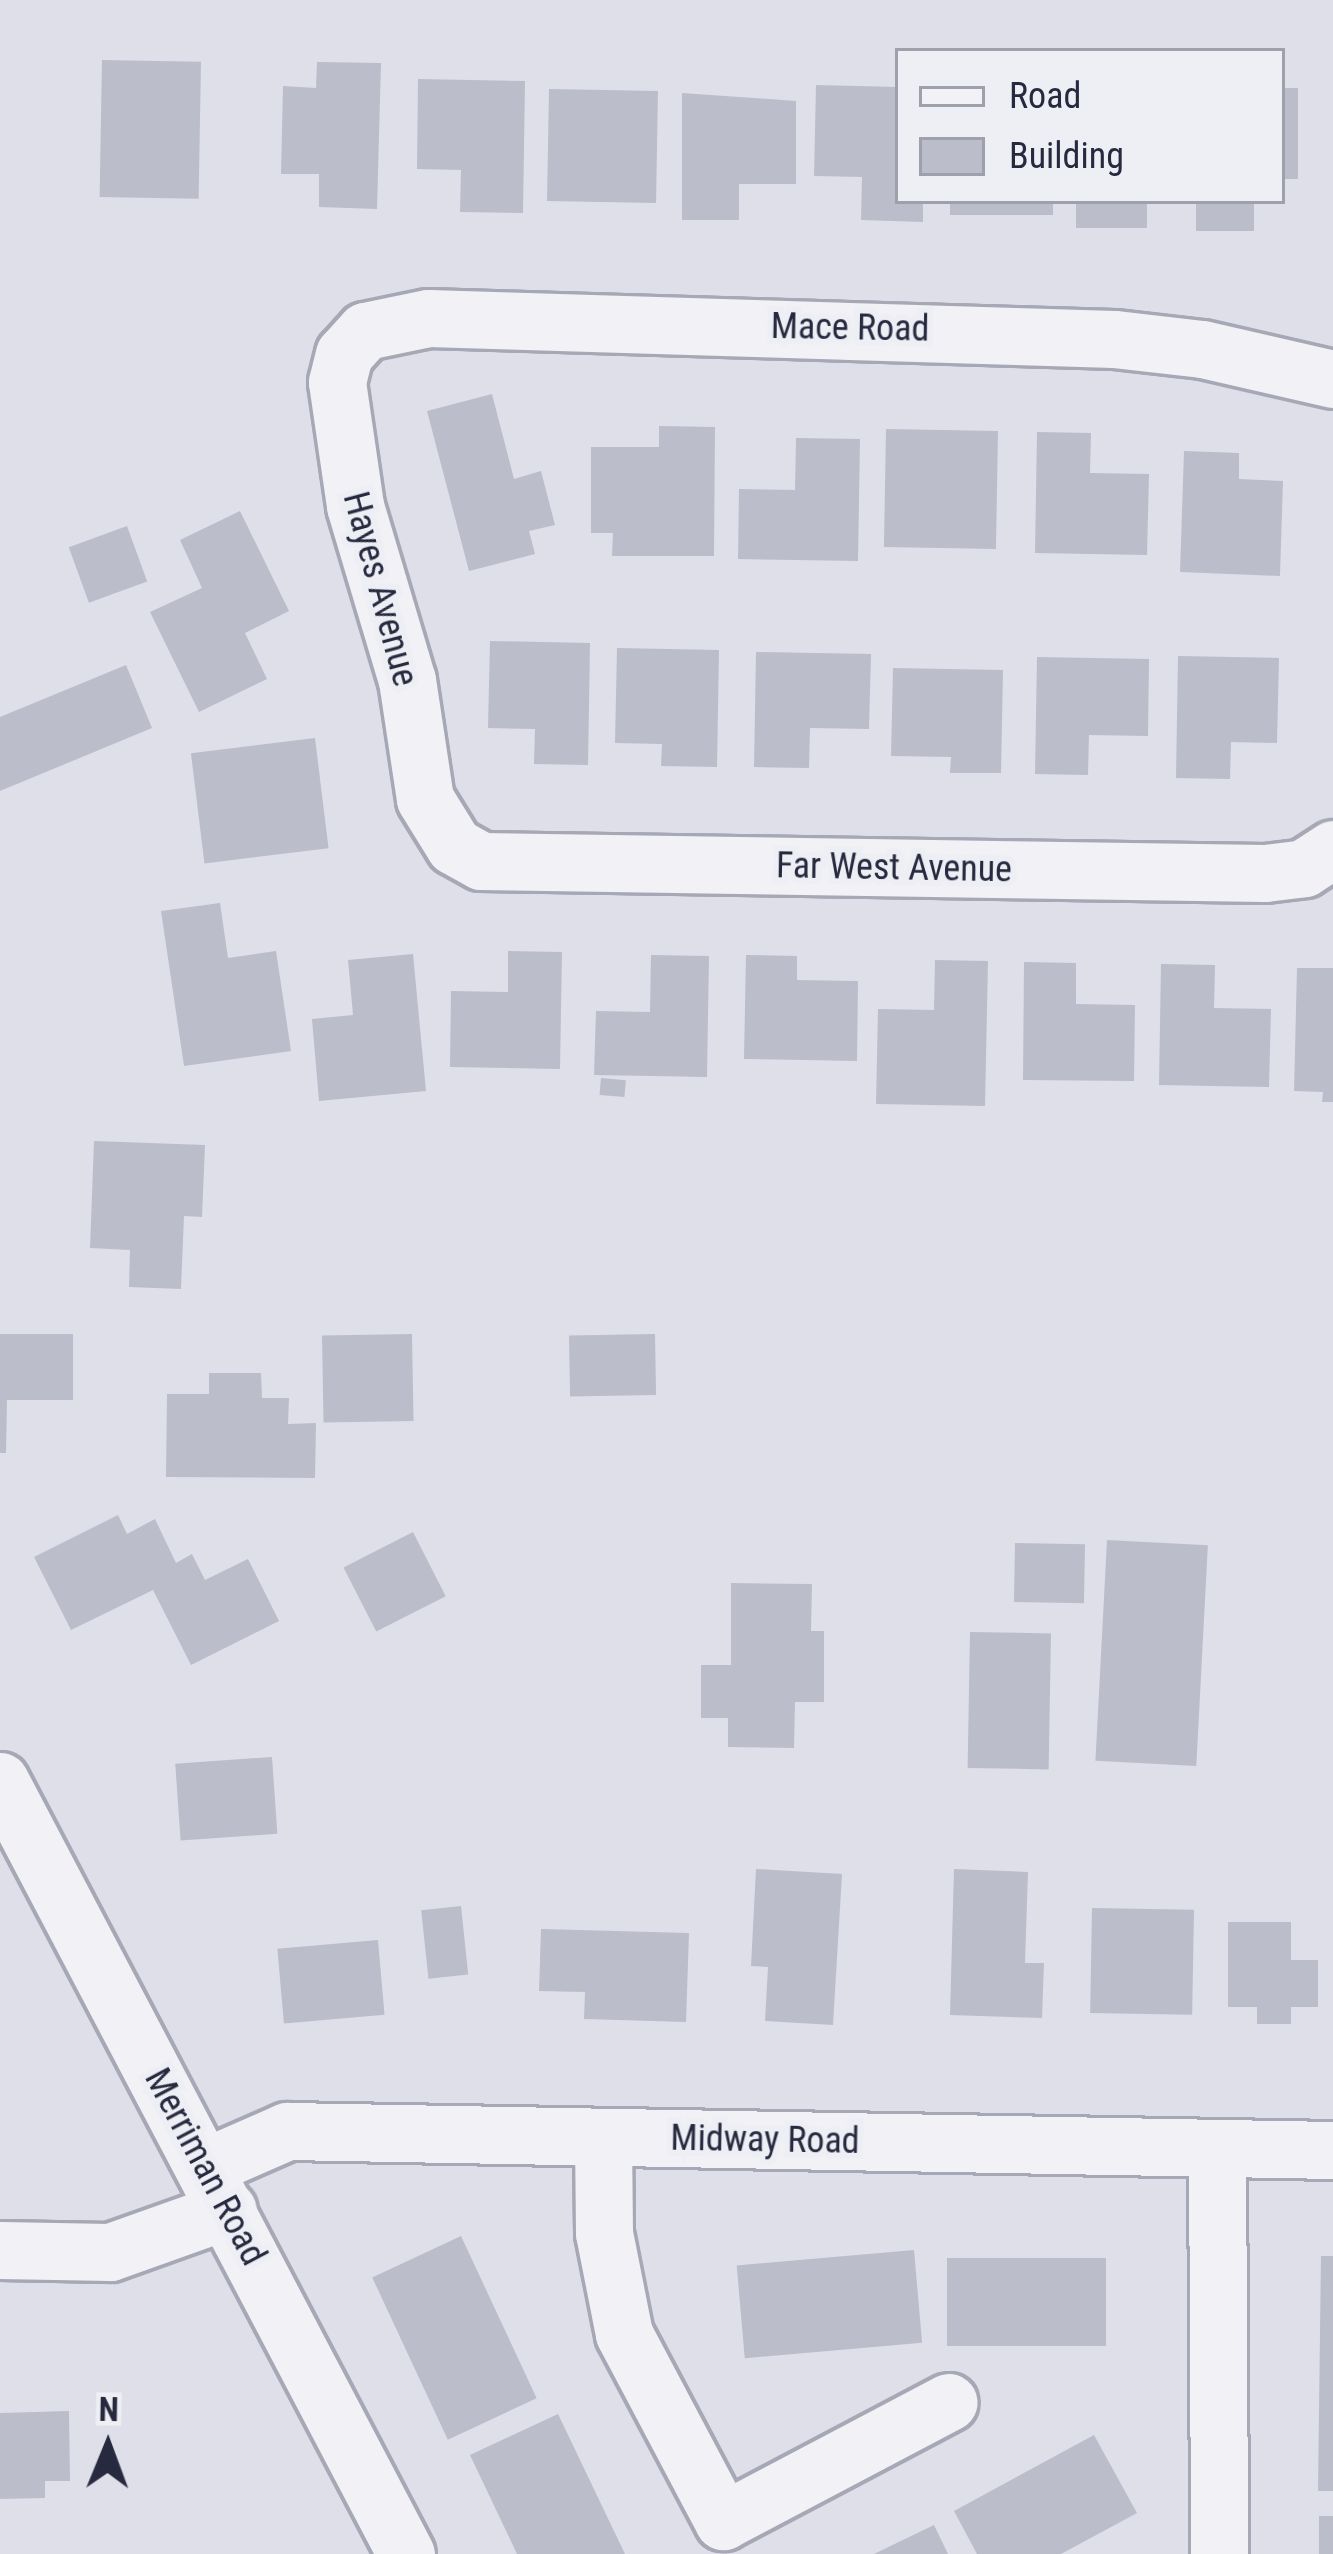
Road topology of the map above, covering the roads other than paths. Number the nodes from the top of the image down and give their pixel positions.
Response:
1 (364, 332) joint
2 (1333, 380) edge
3 (454, 846) joint
4 (1333, 849) edge
5 (0, 1780) edge
6 (602, 2137) junction
7 (1217, 2147) junction
8 (1333, 2150) edge
9 (216, 2188) junction
10 (0, 2250) edge
11 (949, 2402) dead end
12 (406, 2554) edge
13 (1219, 2554) edge

1 - 2 street, Mace Road
1 - 3 street, Hayes Avenue
3 - 4 street, Far West Avenue
5 - 9 street, Merriman Road
6 - 7 street, Midway Road
6 - 9 street, Midway Road
6 - 11 street
7 - 8 street, Midway Road
7 - 13 street
9 - 10 street, Midway Road
9 - 12 street, Merriman Road

